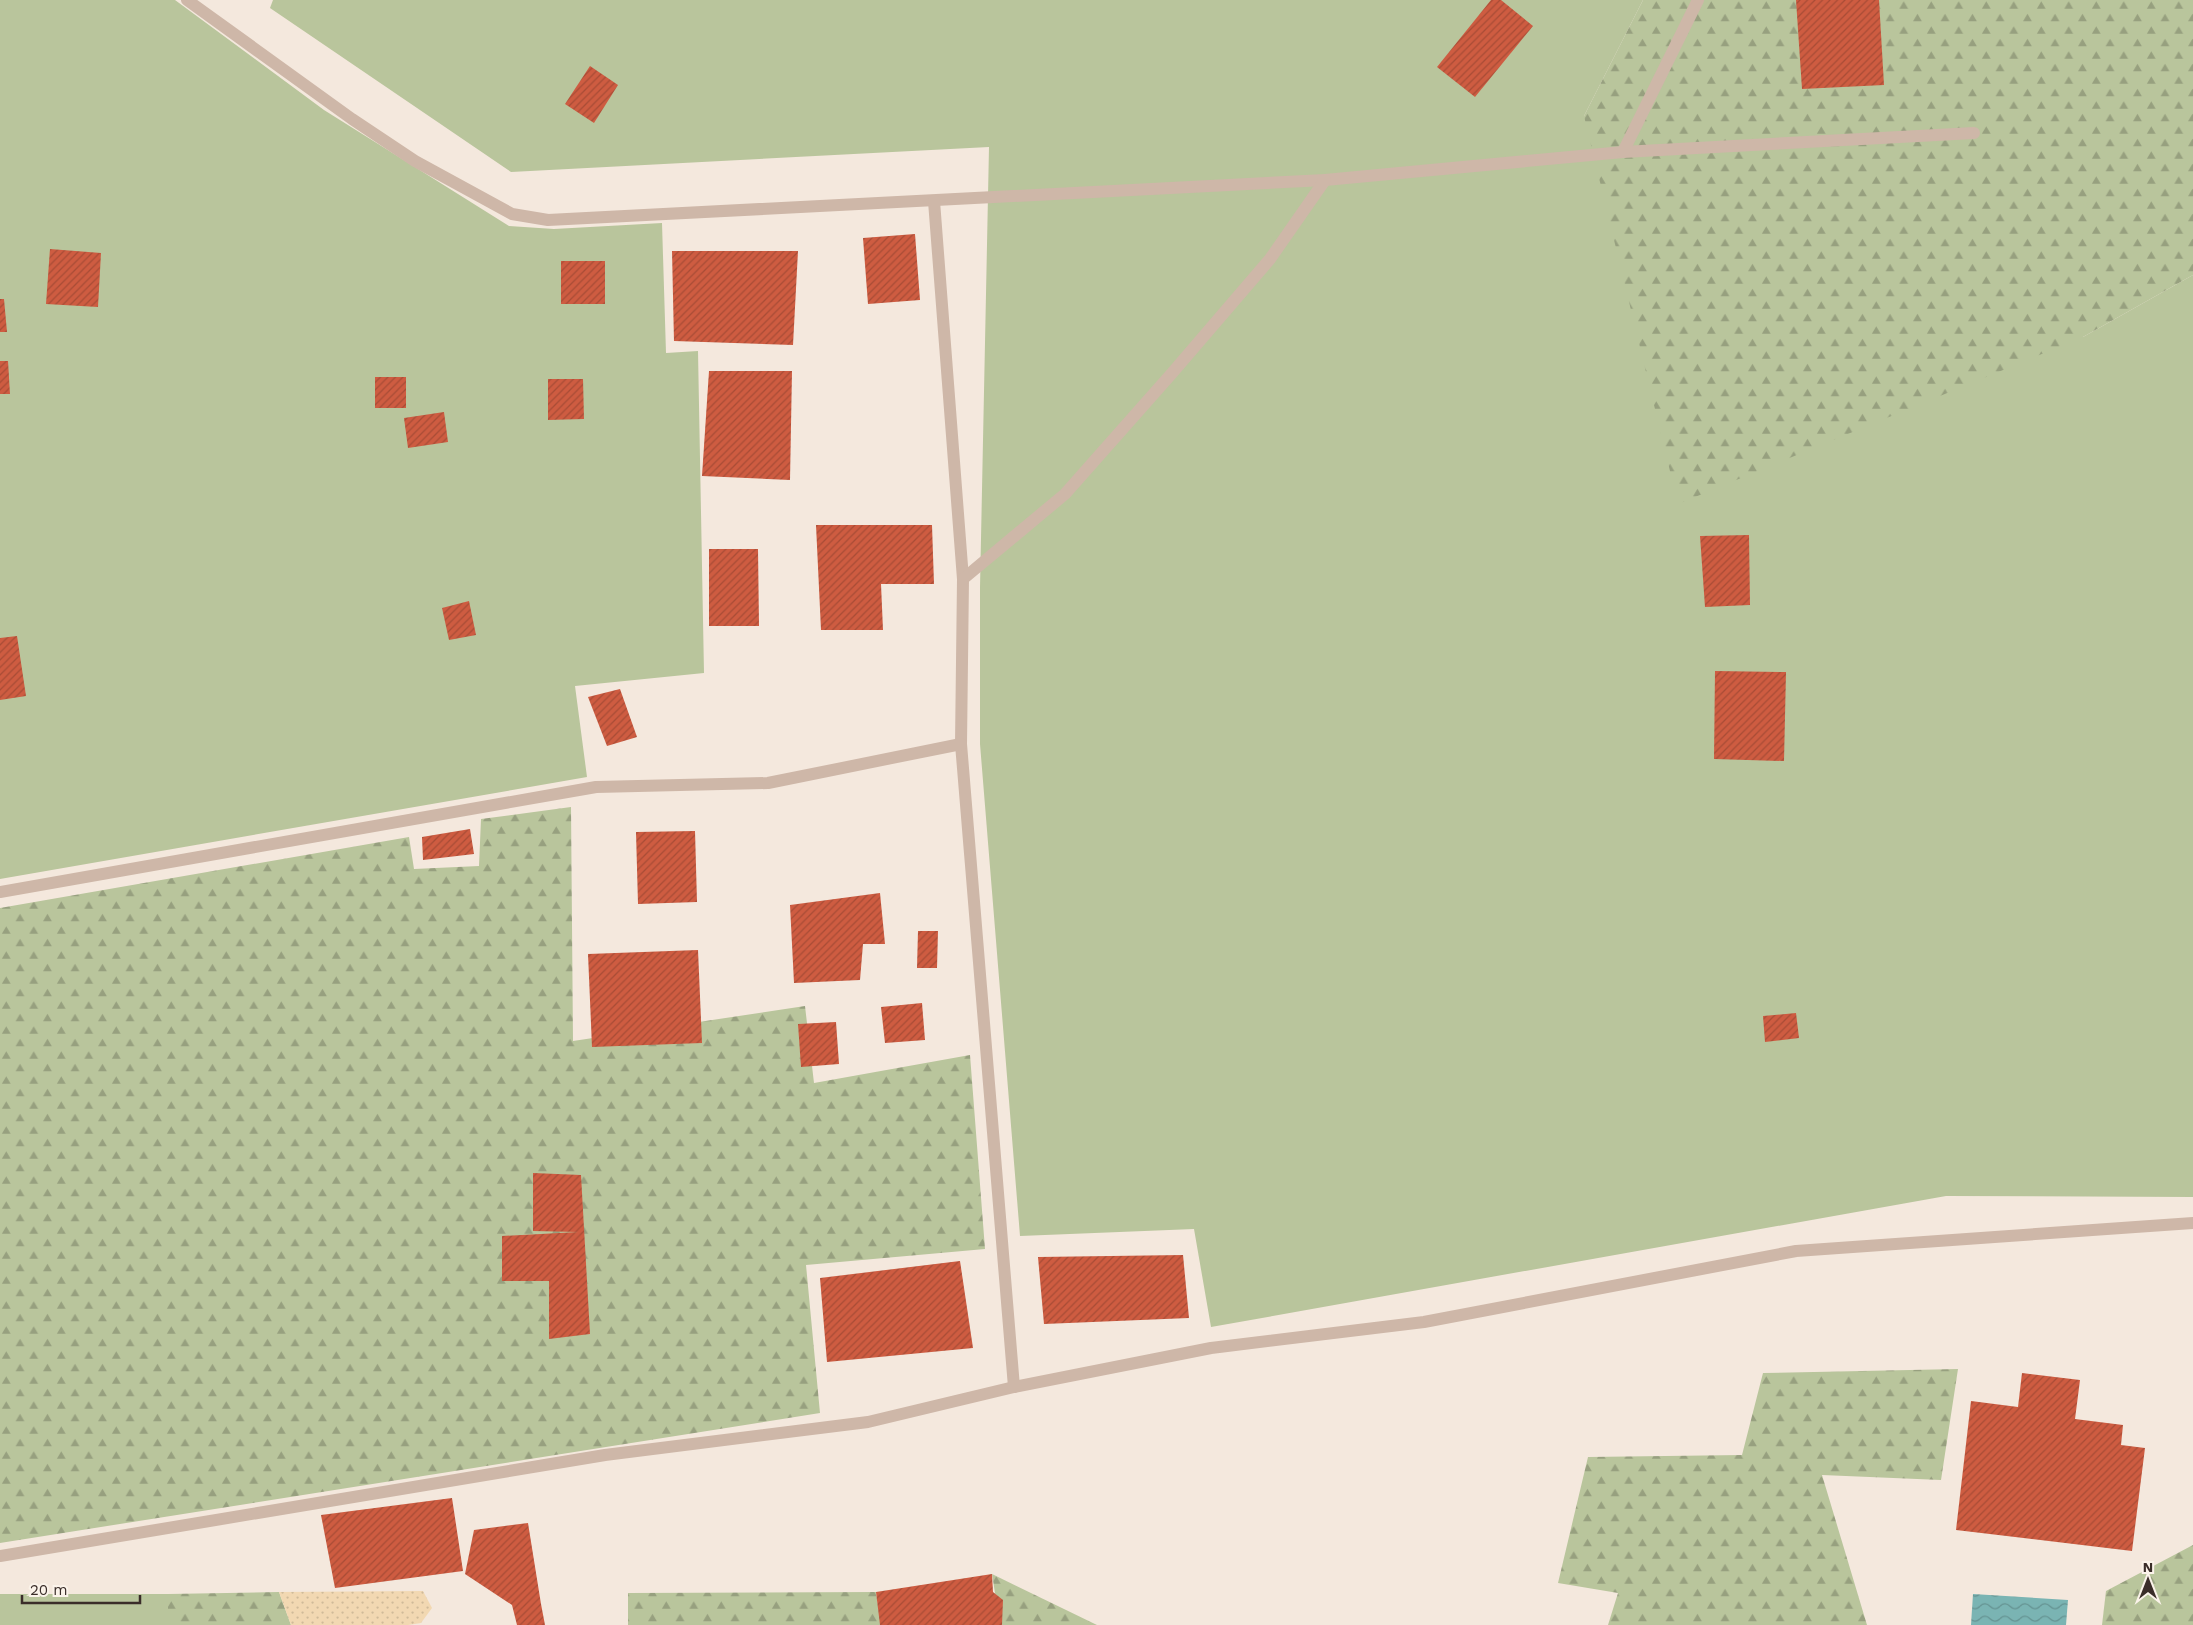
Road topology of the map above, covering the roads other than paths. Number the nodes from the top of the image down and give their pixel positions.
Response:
1 (187, 0) edge
2 (1698, 0) edge
3 (1974, 133) dead end
4 (1623, 152) junction
5 (1325, 180) junction
6 (934, 201) junction
7 (963, 579) junction
8 (961, 744) junction
9 (0, 892) edge
10 (2193, 1224) edge
11 (1014, 1387) junction
12 (0, 1556) edge

1 - 6 street
2 - 4 street
3 - 4 street
4 - 5 street
5 - 6 street
5 - 7 street
6 - 7 street
7 - 8 street
8 - 9 street
8 - 11 street
10 - 11 street
11 - 12 street

